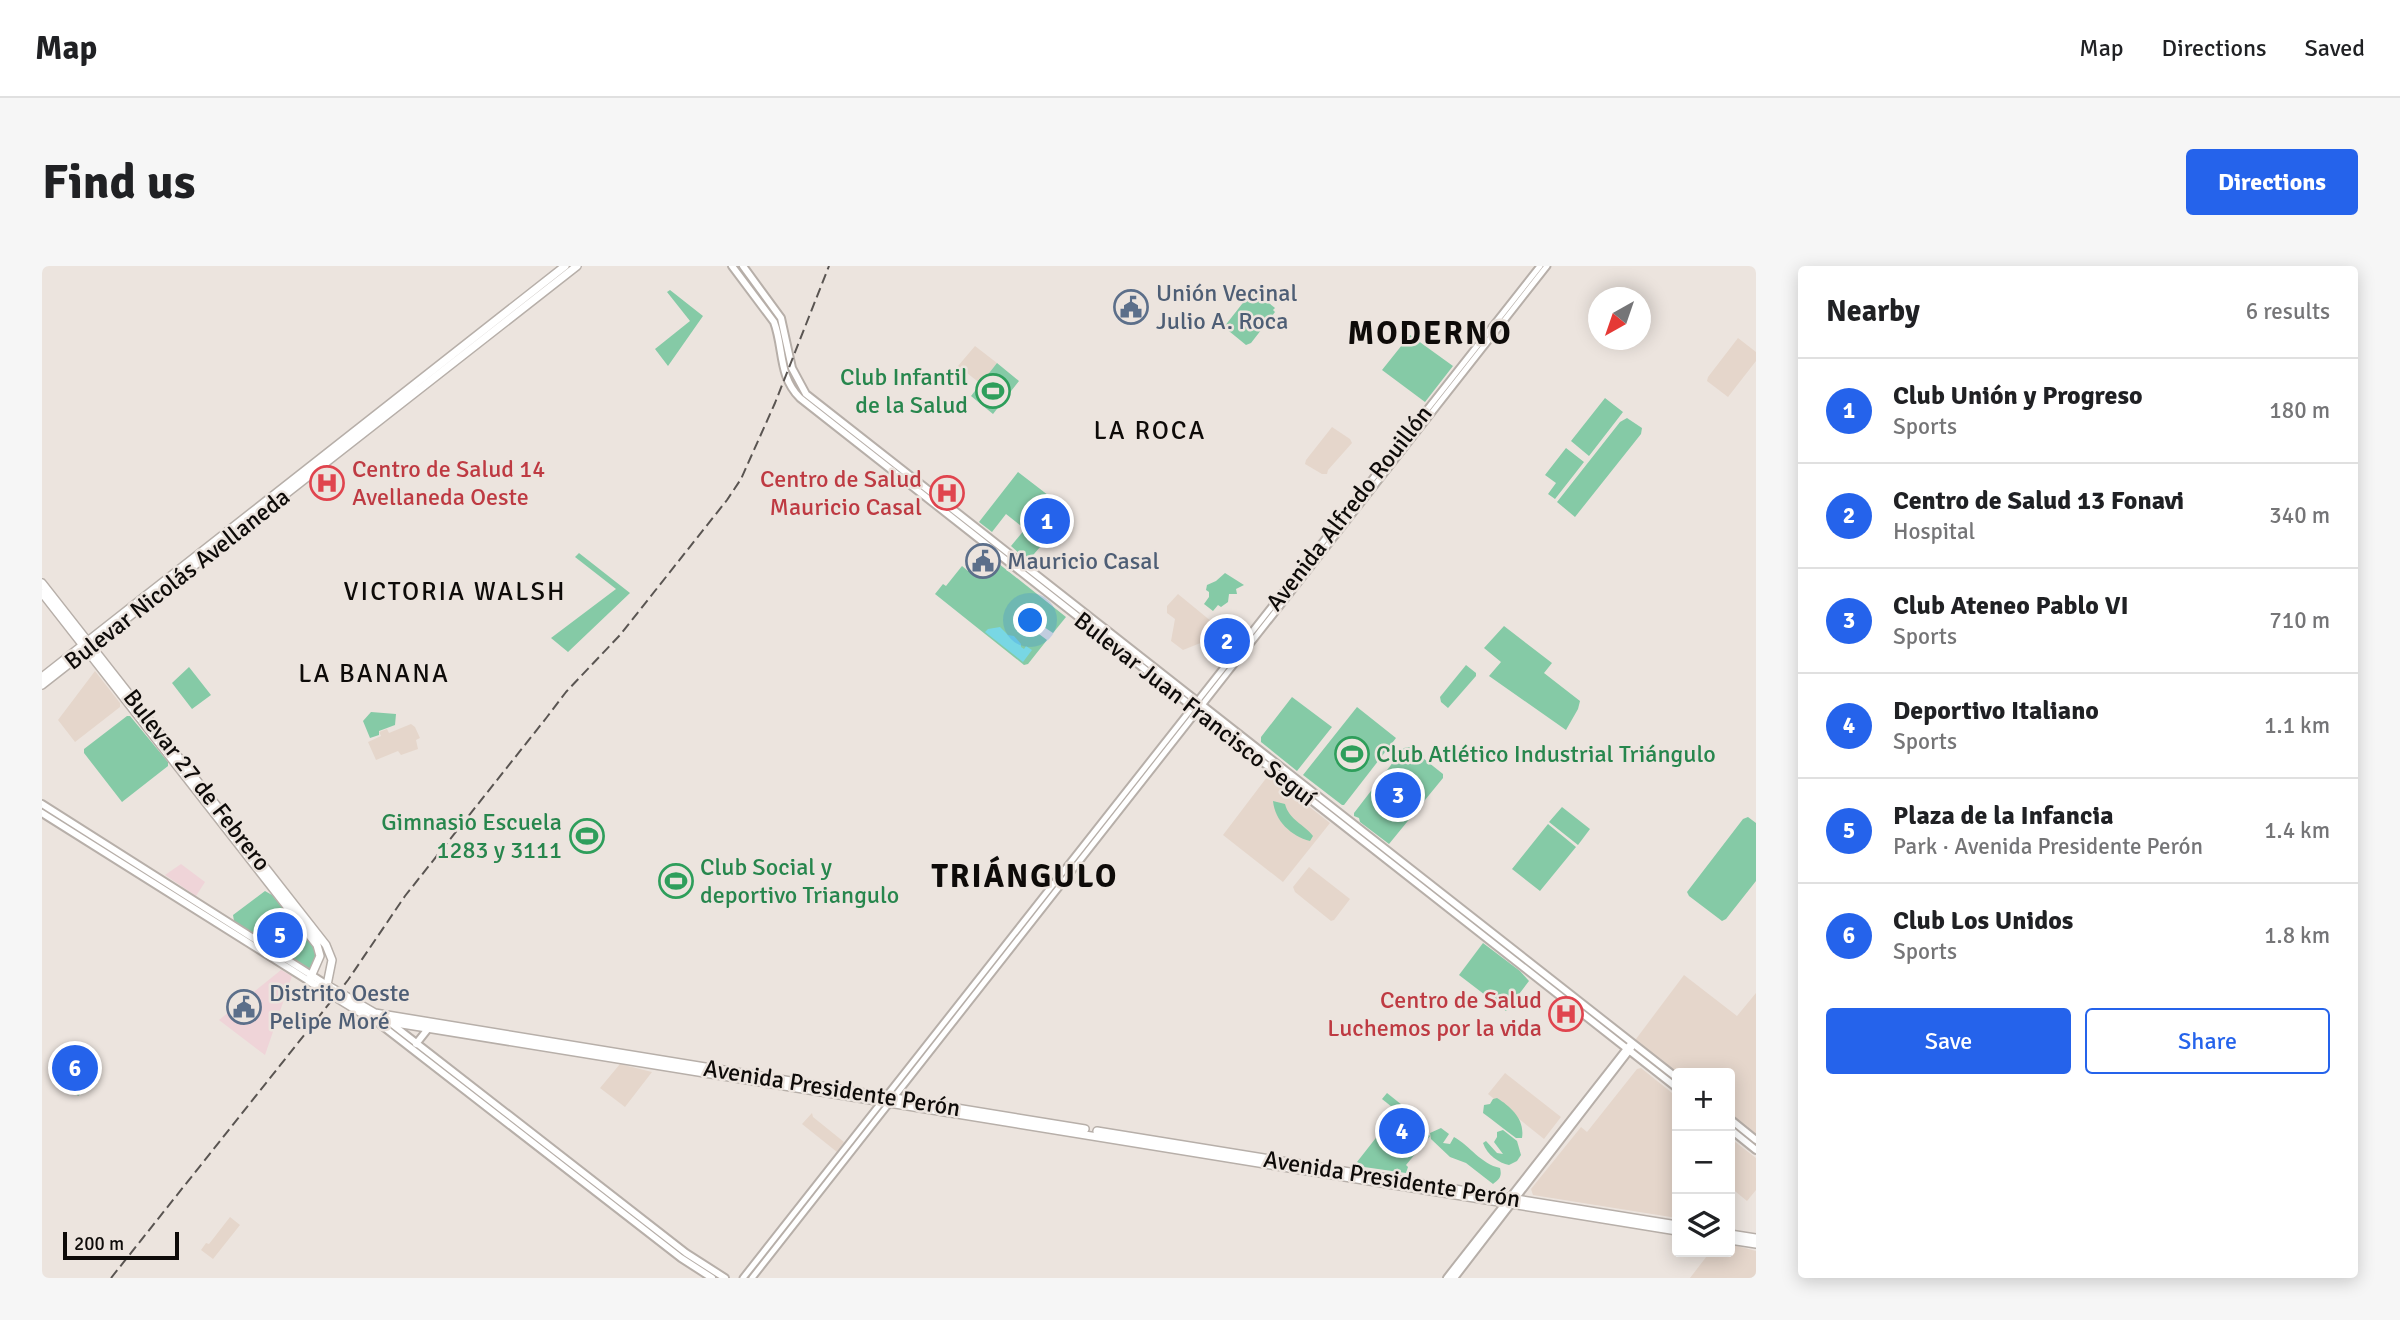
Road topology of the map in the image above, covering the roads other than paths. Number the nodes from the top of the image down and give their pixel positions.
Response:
1 (565, 266) edge
2 (578, 266) edge
3 (732, 266) edge
4 (743, 266) edge
5 (1539, 266) edge
6 (1547, 266) edge
7 (42, 583) edge
8 (42, 593) edge
9 (87, 646) junction
10 (42, 677) edge
11 (42, 685) edge
12 (1199, 702) junction
13 (1194, 708) junction
14 (42, 804) edge
15 (42, 813) edge
16 (310, 978) junction
17 (327, 985) junction
18 (377, 1017) junction
19 (390, 1022) junction
20 (430, 1026) junction
21 (1633, 1043) junction
22 (415, 1046) junction
23 (1628, 1050) junction
24 (1672, 1074) edge
25 (1672, 1084) edge
26 (888, 1100) junction
27 (1735, 1123) edge
28 (1732, 1131) edge
29 (1756, 1140) edge
30 (1756, 1150) edge
31 (1510, 1200) junction
32 (1672, 1224) edge
33 (1672, 1230) edge
34 (1735, 1235) edge
35 (1756, 1238) edge
36 (1735, 1241) edge
37 (1756, 1244) edge
38 (712, 1278) edge
39 (726, 1278) edge
40 (743, 1278) edge
41 (752, 1278) edge
42 (1447, 1278) edge
43 (1454, 1278) edge

1 - 9 main road, Bulevar Nicolás Avellaneda
2 - 9 main road, Bulevar Nicolás Avellaneda
3 - 13 main road, Bulevar Juan Francisco Seguí
4 - 12 main road, Bulevar Juan Francisco Seguí
5 - 12 street, Avenida Alfredo Rouillón
6 - 12 street, Avenida Alfredo Rouillón
7 - 9 main road, Bulevar 27 de Febrero
8 - 9 main road, Bulevar 27 de Febrero
9 - 10 main road, Bulevar Nicolás Avellaneda
9 - 11 main road, Bulevar Nicolás Avellaneda
9 - 16 main road, Bulevar 27 de Febrero
9 - 17 main road, Bulevar 27 de Febrero
12 - 13 street, Avenida Alfredo Rouillón
12 - 21 main road, Bulevar Juan Francisco Seguí
13 - 23 main road, Bulevar Juan Francisco Seguí
13 - 26 street, Avenida Alfredo Rouillón
14 - 16 main road, Avenida Presidente Perón
15 - 16 main road, Avenida Presidente Perón
16 - 17 main road, Avenida Presidente Perón
16 - 18 main road, Avenida Presidente Perón
17 - 18 main road, Avenida Presidente Perón
18 - 19 main road, Avenida Presidente Perón
18 - 20 main road, Avenida Presidente Perón
18 - 22 main road
19 - 20 main road, Avenida Presidente Perón
19 - 22 main road
20 - 22 main road
20 - 26 main road, Avenida Presidente Perón
21 - 23 main road
21 - 24 main road, Bulevar Juan Francisco Seguí
22 - 38 main road
22 - 39 main road
23 - 25 main road, Bulevar Juan Francisco Seguí
23 - 31 main road
26 - 31 main road, Avenida Presidente Perón
26 - 40 street, Avenida Alfredo Rouillón
26 - 41 street, Avenida Alfredo Rouillón
27 - 29 main road
28 - 30 main road
31 - 32 main road, Avenida Presidente Perón
31 - 33 main road, Avenida Presidente Perón
31 - 42 main road
31 - 43 main road
34 - 35 main road
36 - 37 main road

